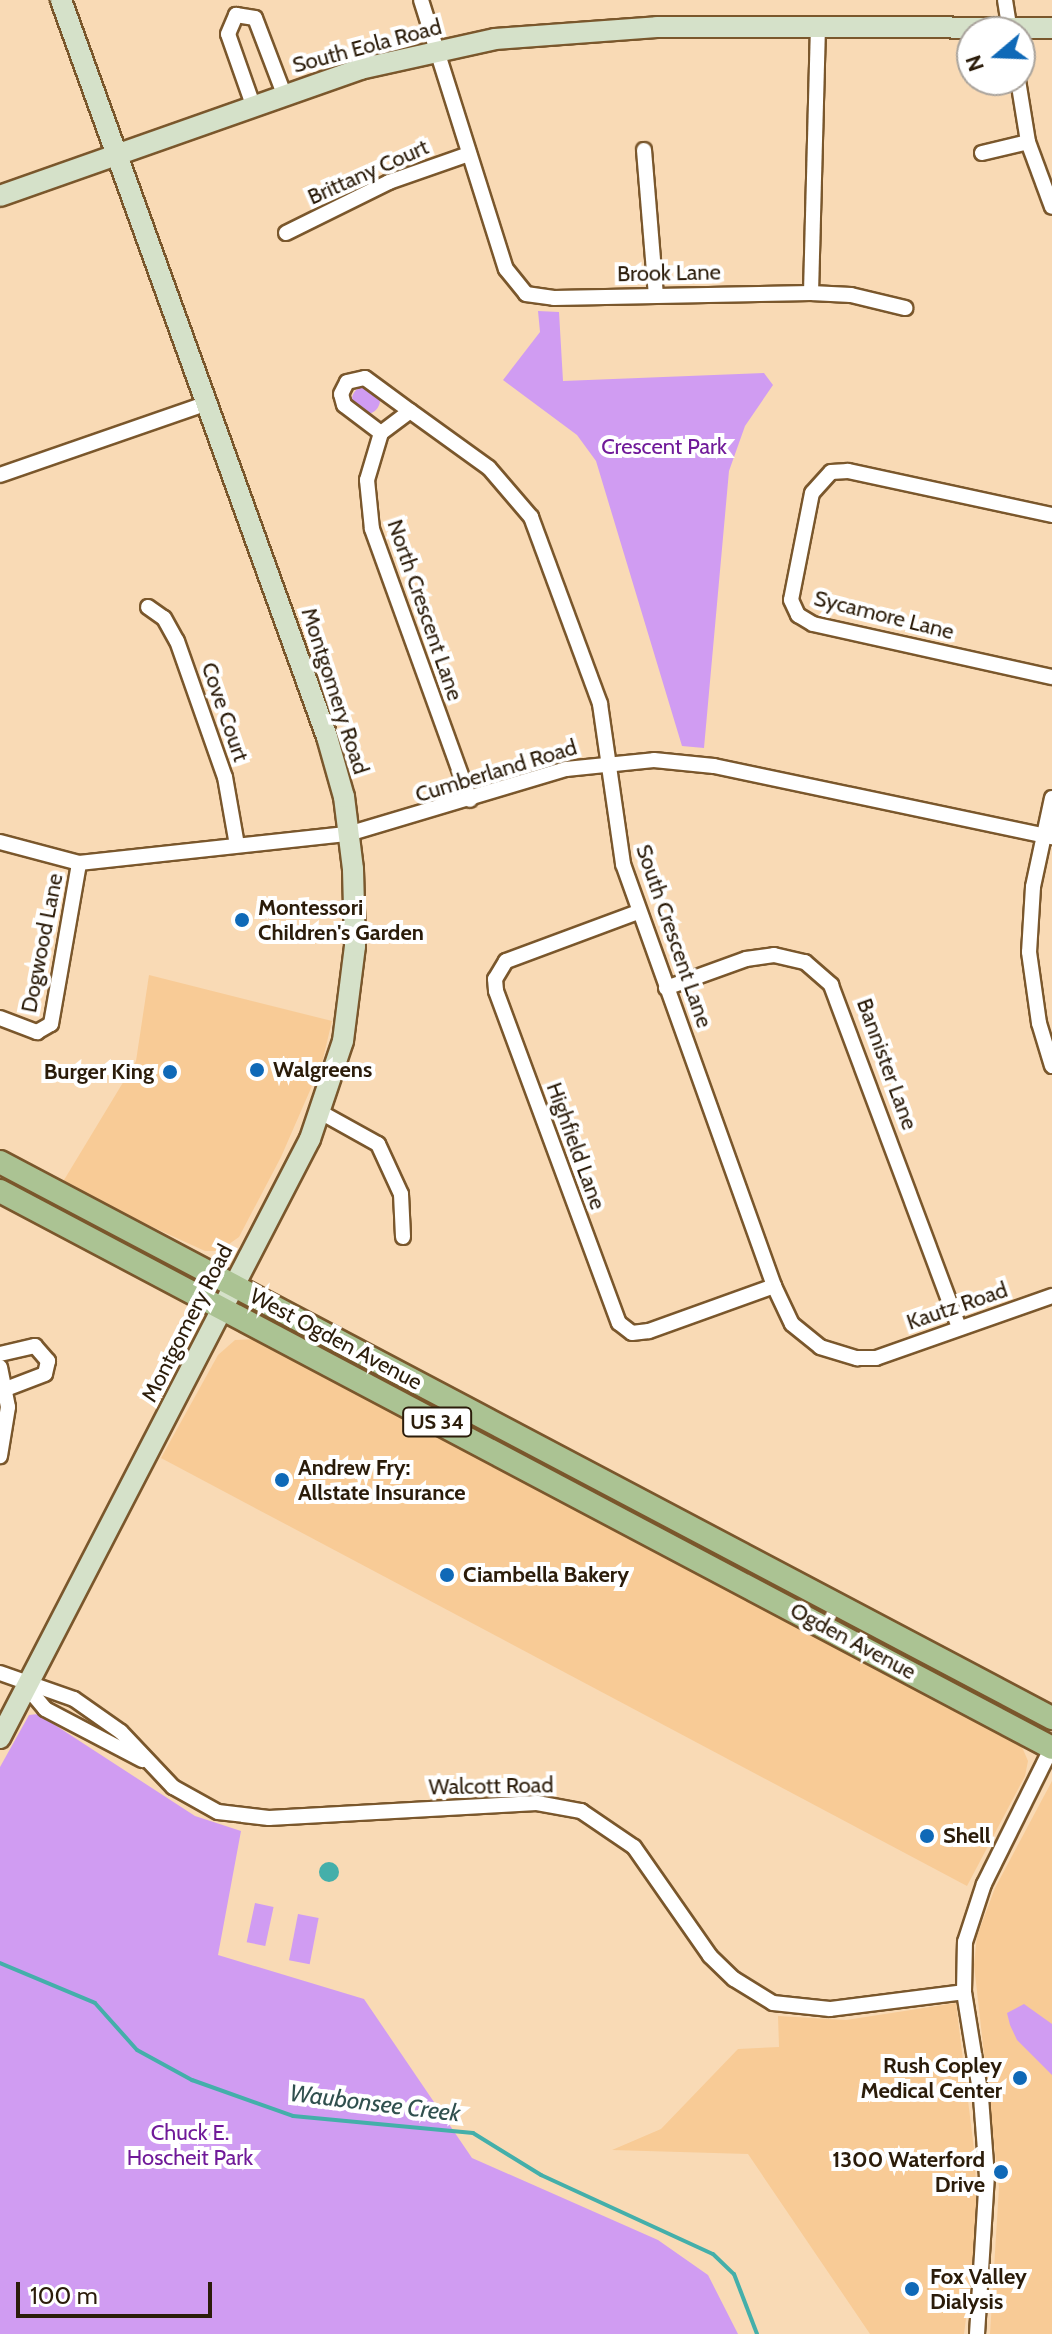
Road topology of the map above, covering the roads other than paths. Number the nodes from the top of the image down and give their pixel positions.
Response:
1 (61, 0) edge
2 (421, 0) edge
3 (818, 28) junction
4 (956, 29) edge
5 (436, 50) junction
6 (284, 94) junction
7 (1021, 96) edge
8 (253, 105) junction
9 (1028, 142) junction
10 (644, 150) dead end
11 (982, 153) dead end
12 (117, 154) junction
13 (469, 154) junction
14 (0, 196) edge
15 (1052, 207) edge
16 (286, 233) dead end
17 (811, 293) junction
18 (656, 295) junction
19 (905, 308) dead end
20 (208, 403) junction
21 (410, 411) junction
22 (381, 433) junction
23 (0, 475) edge
24 (1052, 515) edge
25 (148, 607) dead end
26 (1052, 677) edge
27 (610, 763) junction
28 (1052, 798) edge
29 (470, 800) junction
30 (348, 834) junction
31 (1048, 836) edge
32 (0, 842) edge
33 (237, 845) junction
34 (79, 863) junction
35 (638, 912) junction
36 (666, 988) junction
37 (0, 1018) edge
38 (1052, 1066) edge
39 (322, 1113) junction
40 (0, 1162) edge
41 (0, 1191) edge
42 (403, 1237) dead end
43 (233, 1285) junction
44 (774, 1286) junction
45 (1052, 1296) edge
46 (222, 1308) junction
47 (959, 1328) junction
48 (0, 1354) edge
49 (876, 1358) joint
50 (0, 1367) edge
51 (6, 1389) junction
52 (0, 1456) edge
53 (673, 1516) junction
54 (653, 1536) junction
55 (0, 1673) edge
56 (26, 1686) junction
57 (1052, 1718) edge
58 (0, 1738) edge
59 (1052, 1747) edge
60 (142, 1760) junction
61 (964, 1992) junction
62 (977, 2334) edge

1 - 12 street, Montgomery Road
2 - 5 street, Brook Lane
3 - 4 street, South Eola Road
3 - 5 street, South Eola Road
3 - 17 street
5 - 6 street, South Eola Road
5 - 13 street, Brook Lane
6 - 8 street, South Eola Road
6 - 8 street
7 - 9 street
8 - 12 street, South Eola Road
9 - 11 street
9 - 15 street
10 - 18 street
12 - 14 street, South Eola Road
12 - 20 street, Montgomery Road
13 - 16 street, Brittany Court
13 - 18 street, Brook Lane
17 - 18 street, Brook Lane
17 - 19 street, Brook Lane
20 - 23 street
20 - 30 street, Montgomery Road
21 - 22 street
21 - 22 street, South Crescent Lane
21 - 27 street, South Crescent Lane
22 - 29 street, North Crescent Lane
24 - 26 street, Sycamore Lane
25 - 33 street, Cove Court
27 - 29 street, Cumberland Road
27 - 31 street, Cumberland Road
27 - 35 street, South Crescent Lane
28 - 31 street
29 - 30 street, Cumberland Road
30 - 33 street, Cumberland Road
30 - 39 street, Montgomery Road
31 - 38 street
32 - 34 street, Cumberland Road
33 - 34 street, Cumberland Road
34 - 37 street, Dogwood Lane
35 - 36 street, South Crescent Lane
35 - 44 street, Highfield Lane
36 - 44 street, South Crescent Lane
36 - 47 street, Bannister Lane
39 - 42 street
39 - 43 street, Montgomery Road
40 - 43 main road, West Ogden Avenue / US 34
41 - 46 main road, West Ogden Avenue / US 34
43 - 46 street, Montgomery Road
43 - 53 main road, West Ogden Avenue / US 34
44 - 49 street, South Crescent Lane
45 - 47 street, Kautz Road
46 - 54 main road, West Ogden Avenue / US 34
46 - 56 street, Montgomery Road
47 - 49 street, Kautz Road
48 - 51 street
50 - 51 street
51 - 52 street
53 - 54 main road
53 - 57 main road, Ogden Avenue / US 34
54 - 59 main road, Ogden Avenue / US 34
55 - 56 street, Walcott Road
56 - 58 street, Montgomery Road
56 - 60 street, Walcott Road
56 - 60 street, Walcott Road
59 - 61 street
60 - 61 street, Walcott Road
61 - 62 street

